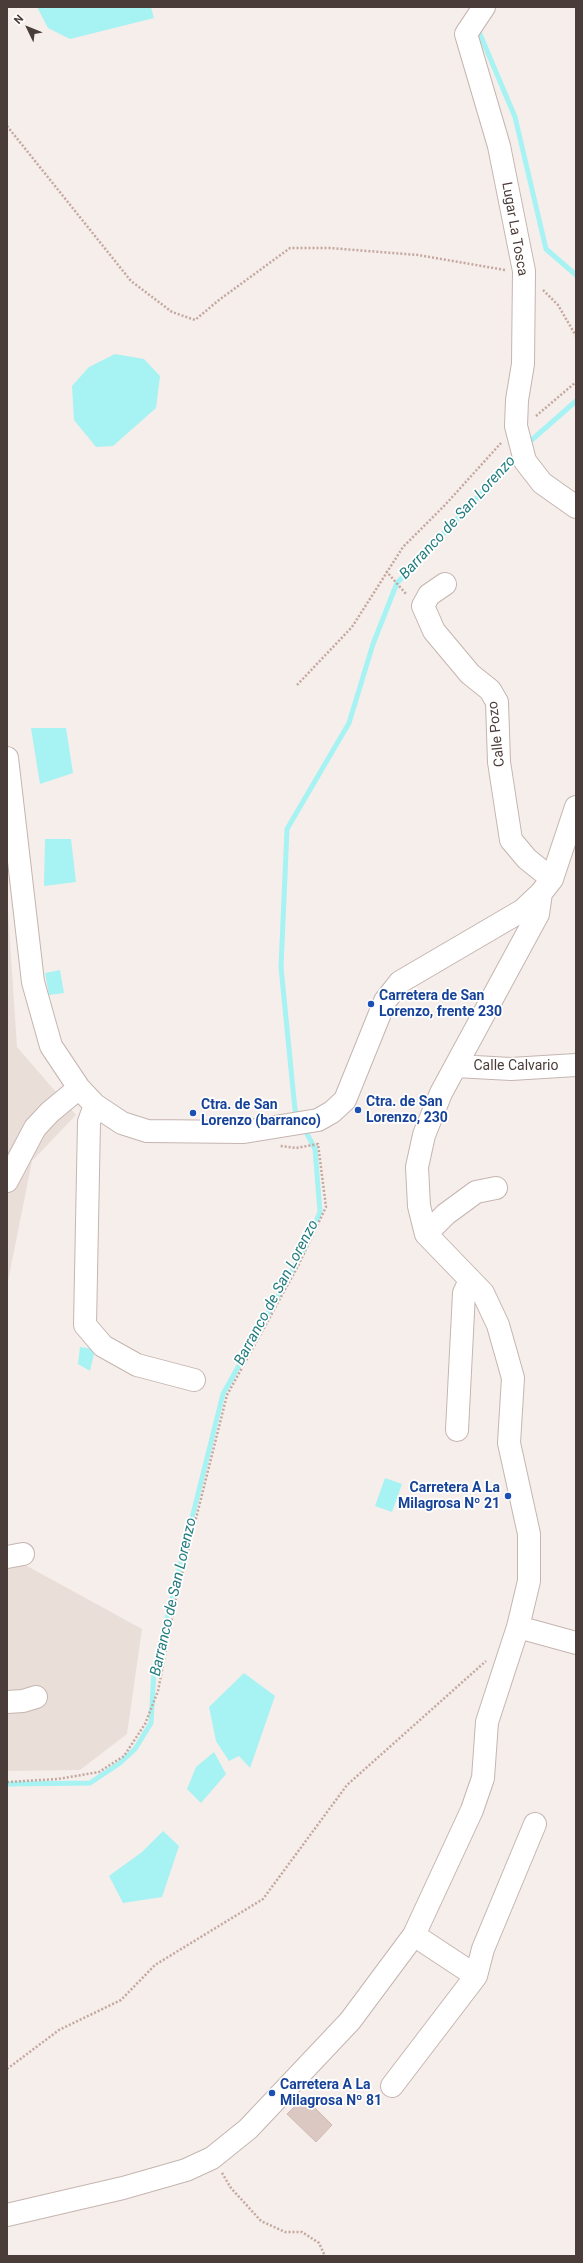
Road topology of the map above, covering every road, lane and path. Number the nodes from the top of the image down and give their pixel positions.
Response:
1 (484, 7) edge
2 (7, 126) edge
3 (524, 271) junction
4 (576, 336) edge
5 (576, 382) edge
6 (516, 426) junction
7 (576, 507) edge
8 (386, 571) junction
9 (445, 584) dead end
10 (422, 606) junction
11 (297, 684) dead end
12 (7, 763) edge
13 (576, 808) edge
14 (547, 886) junction
15 (456, 1066) junction
16 (576, 1066) edge
17 (80, 1088) junction
18 (95, 1104) junction
19 (318, 1144) dead end
20 (7, 1181) edge
21 (496, 1188) dead end
22 (426, 1234) junction
23 (470, 1280) junction
24 (194, 1380) dead end
25 (457, 1430) dead end
26 (518, 1627) junction
27 (576, 1643) edge
28 (508, 1657) junction
29 (36, 1697) dead end
30 (7, 1702) edge
31 (7, 1782) edge
32 (535, 1824) dead end
33 (414, 1935) junction
34 (476, 1976) junction
35 (7, 2068) edge
36 (392, 2086) dead end
37 (212, 2158) junction
38 (7, 2215) edge
39 (325, 2256) edge

1 - 3 street, Lugar La Tosca
2 - 3 path
3 - 4 path
3 - 6 street, Lugar La Tosca
5 - 6 path
6 - 7 street, Lugar La Tosca
6 - 8 path
8 - 10 path
8 - 11 path
9 - 10 street
10 - 14 street, Calle Pozo
12 - 17 street
13 - 14 street
14 - 15 street
14 - 18 street
15 - 16 street, Calle Calvario
15 - 22 street
17 - 18 street
17 - 20 street
18 - 24 street
19 - 31 path
21 - 22 street
22 - 23 street
23 - 25 street
23 - 26 street
26 - 27 street
26 - 28 street
28 - 33 street
28 - 35 path
29 - 30 street
32 - 34 street
33 - 34 street
33 - 37 street
34 - 36 street
37 - 38 street
37 - 39 path

